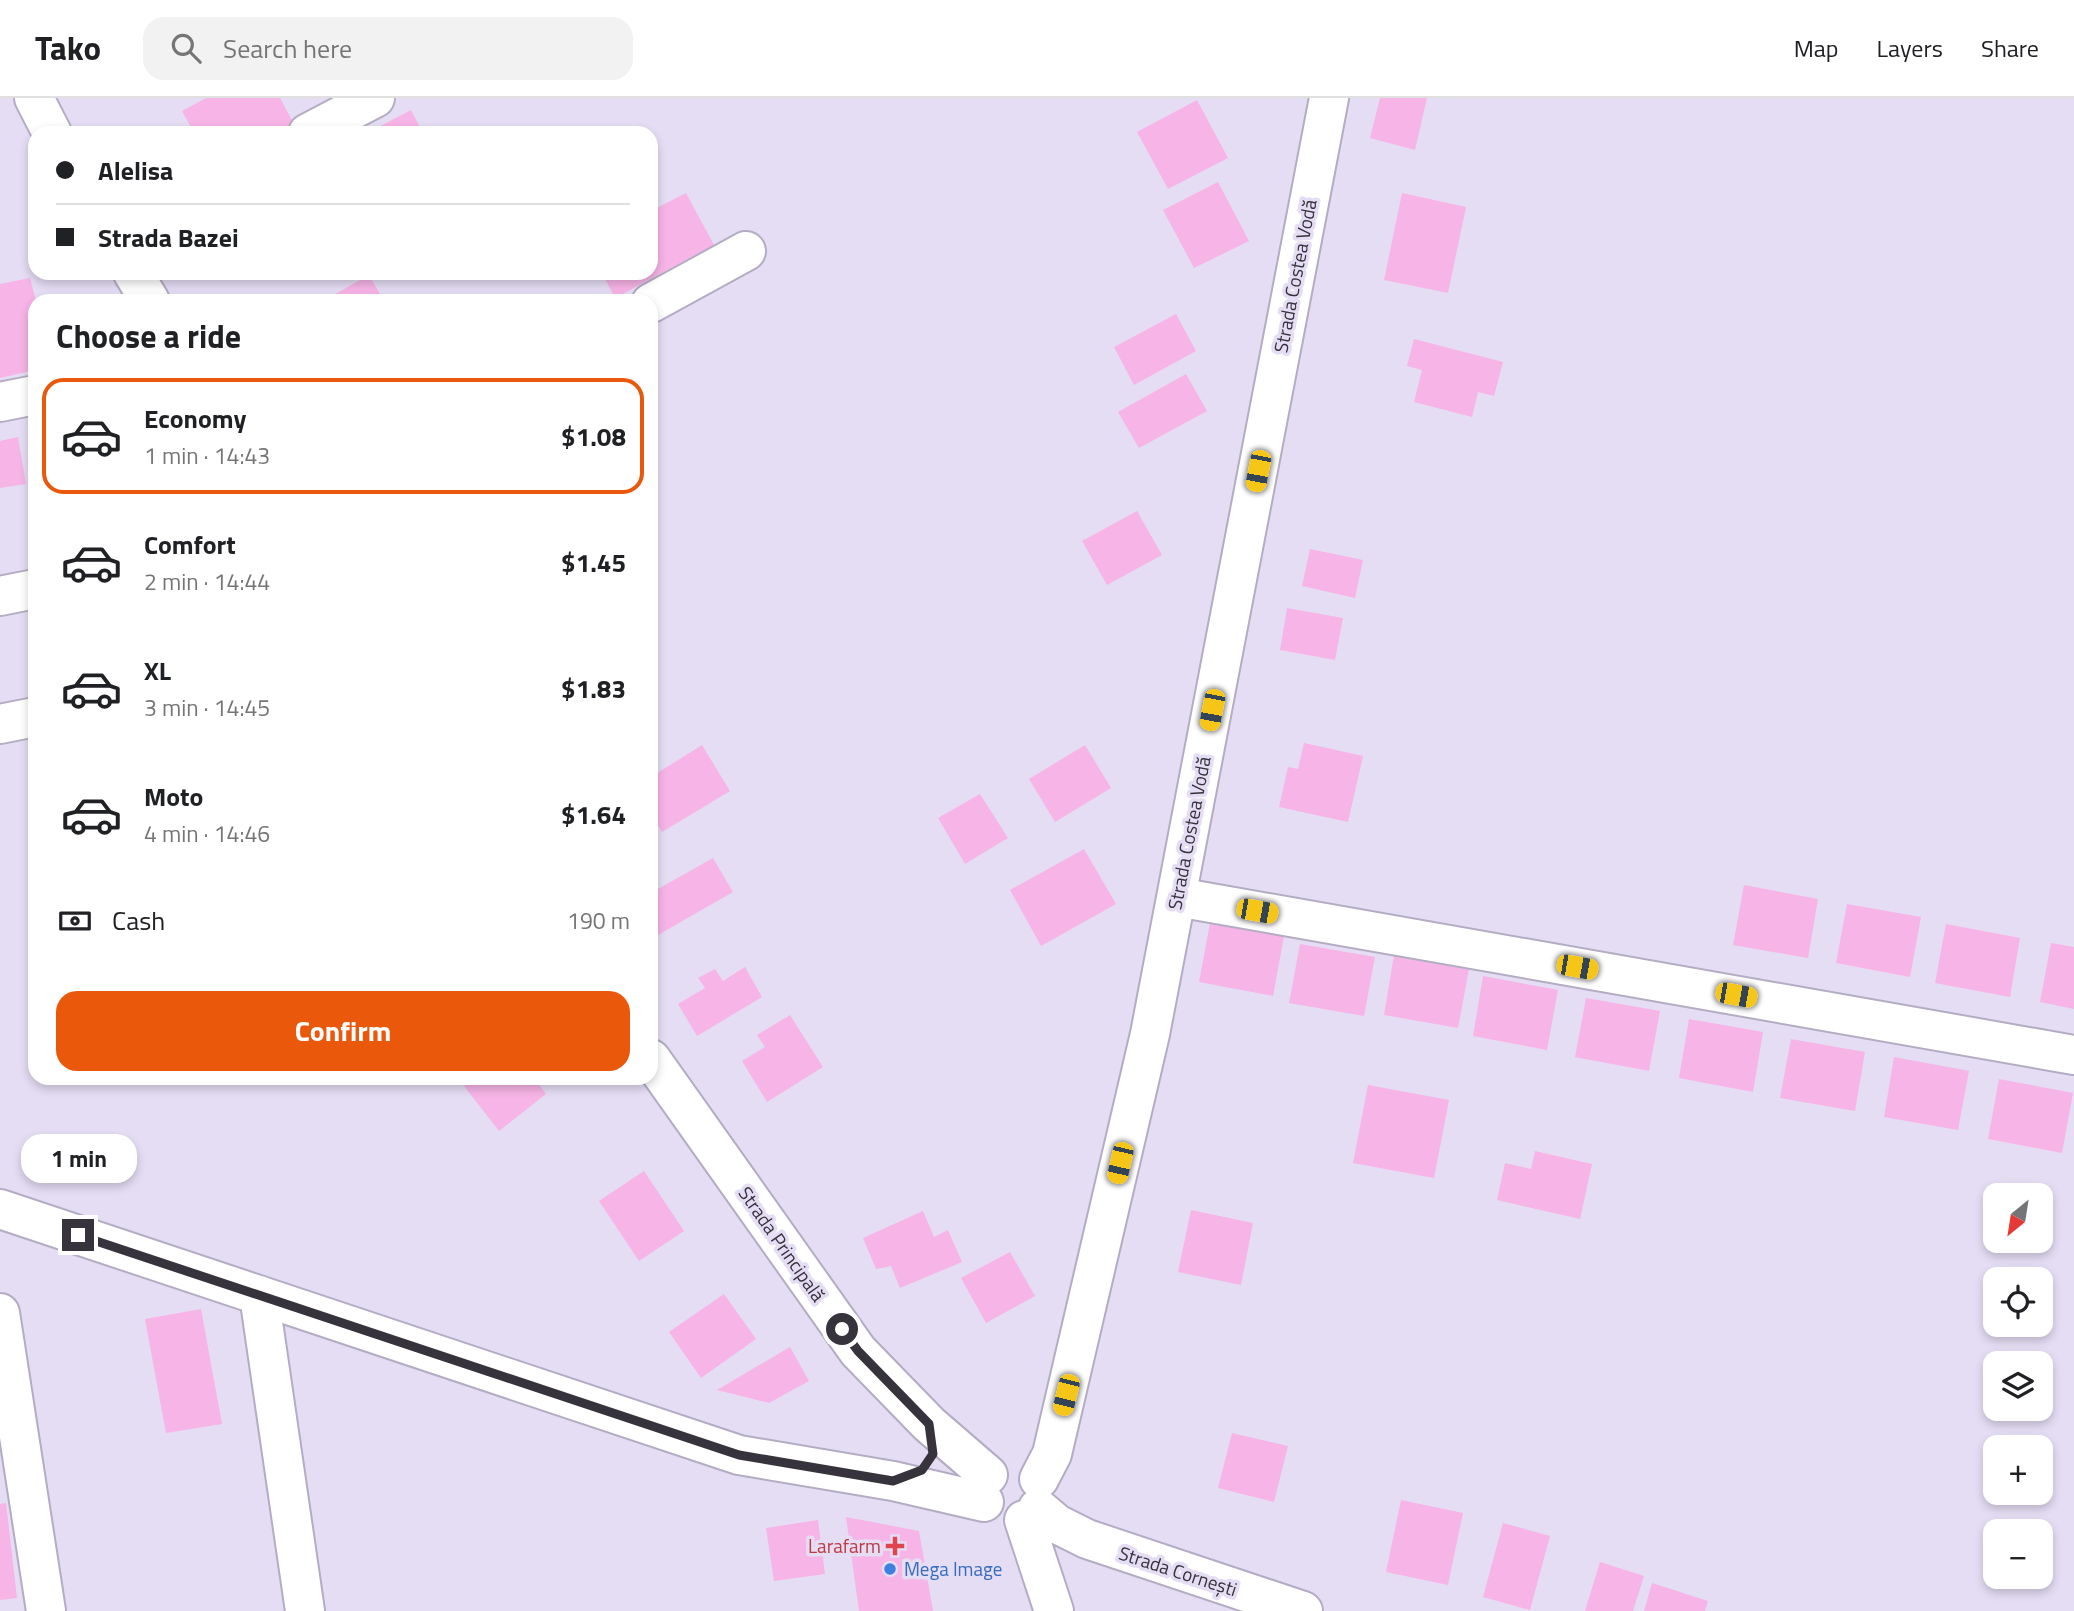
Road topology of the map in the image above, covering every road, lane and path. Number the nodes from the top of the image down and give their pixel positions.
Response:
1 (34, 98) edge
2 (375, 98) edge
3 (1329, 98) edge
4 (48, 126) edge
5 (321, 126) edge
6 (746, 251) dead end
7 (658, 299) edge
8 (28, 396) edge
9 (0, 402) edge
10 (28, 591) edge
11 (0, 597) edge
12 (28, 718) edge
13 (0, 724) edge
14 (1177, 897) junction
15 (2074, 1055) edge
16 (658, 1069) edge
17 (0, 1209) edge
18 (259, 1295) junction
19 (0, 1314) edge
20 (929, 1424) junction
21 (893, 1481) junction
22 (986, 1489) junction
23 (1034, 1502) junction
24 (1094, 1542) junction
25 (1051, 1603) edge
26 (47, 1611) edge
27 (304, 1611) edge
28 (1303, 1611) edge

1 - 4 street
2 - 5 street
3 - 14 street, Strada Costea Vodă
6 - 7 street
8 - 9 street
10 - 11 street
12 - 13 street
14 - 15 street
14 - 23 street, Strada Costea Vodă
16 - 20 street, Strada Principală
17 - 18 street
18 - 21 street
18 - 27 street
19 - 26 street
20 - 21 street
20 - 22 street, Strada Principală
21 - 22 street
22 - 23 street
22 - 23 street
23 - 24 street, Strada Cornești
23 - 25 street
24 - 25 street, Strada Cornești
24 - 28 street, Strada Cornești

